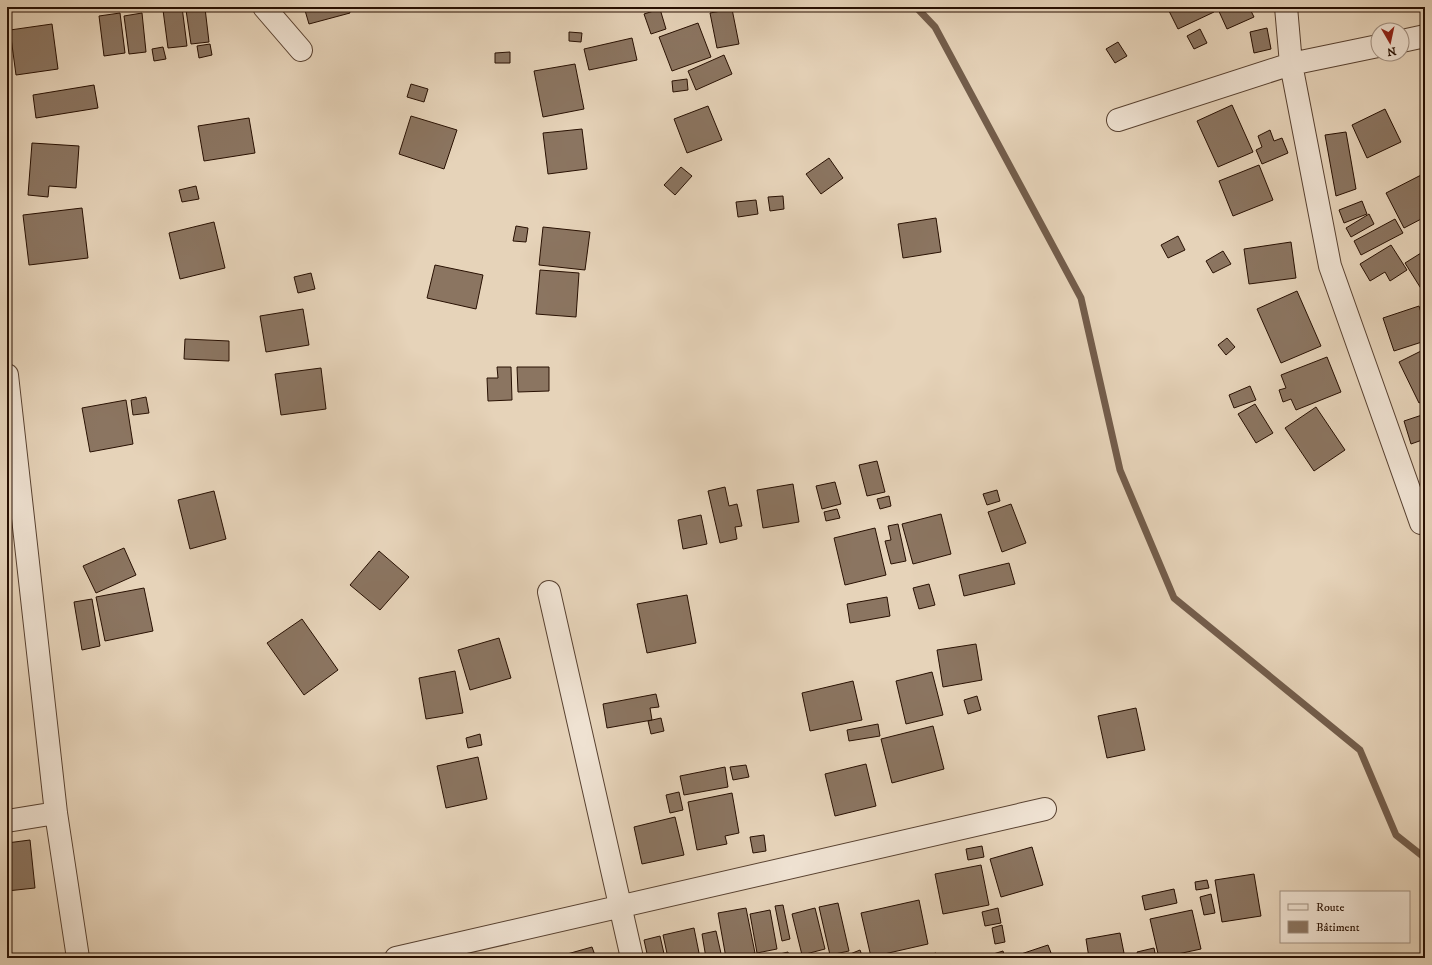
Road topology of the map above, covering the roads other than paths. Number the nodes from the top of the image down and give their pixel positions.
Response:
1 (264, 7) edge
2 (1286, 7) edge
3 (1425, 36) edge
4 (1410, 39) edge
5 (1370, 48) edge
6 (301, 50) dead end
7 (1291, 64) junction
8 (1118, 120) dead end
9 (7, 375) edge
10 (1421, 524) dead end
11 (549, 592) dead end
12 (1045, 809) dead end
13 (56, 813) junction
14 (7, 821) edge
15 (620, 907) junction
16 (78, 958) edge
17 (396, 958) edge
18 (632, 958) edge

1 - 6 street
2 - 7 street
3 - 4 street
5 - 7 street
7 - 8 street
7 - 10 street
9 - 13 street
11 - 15 street
12 - 15 street
13 - 14 street
13 - 16 street
15 - 17 street
15 - 18 street

